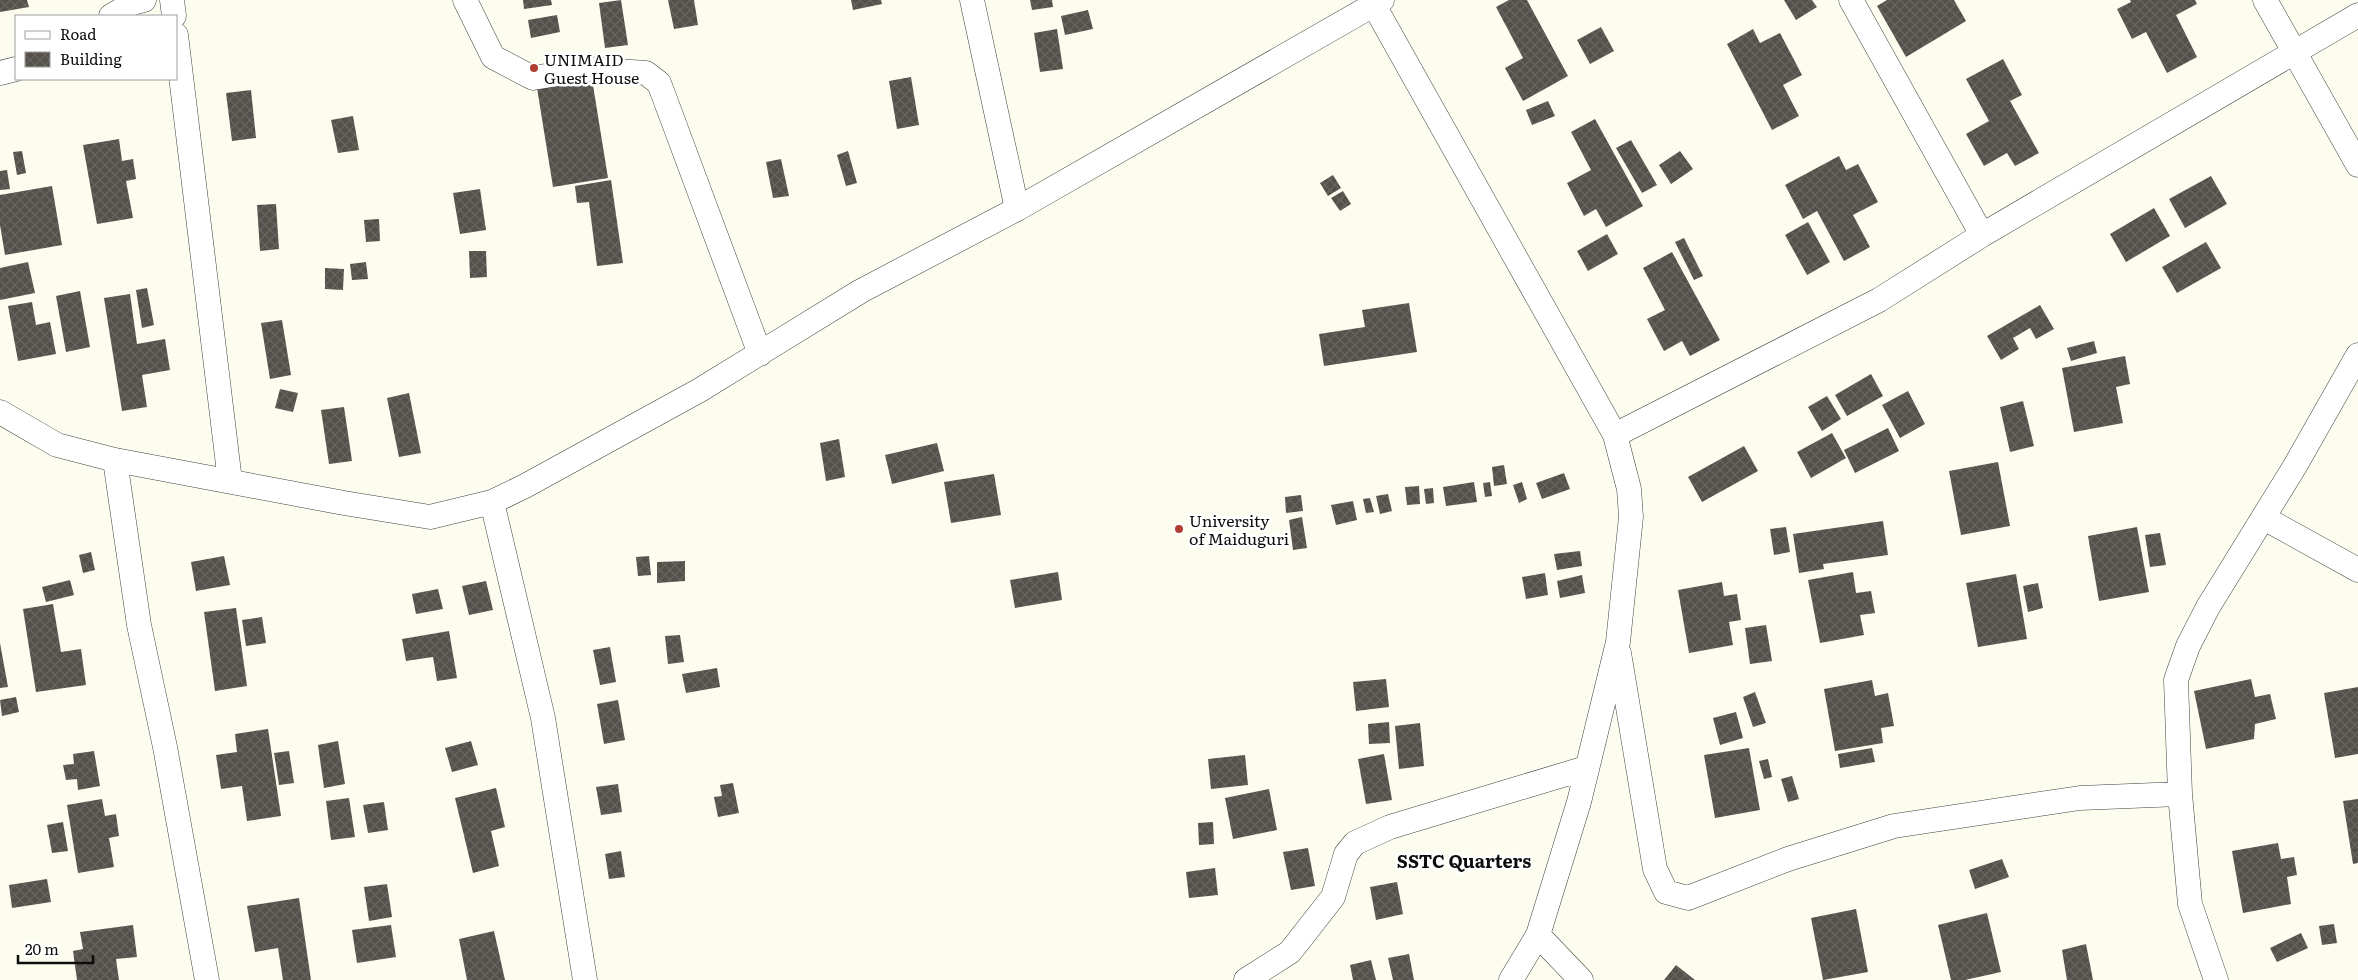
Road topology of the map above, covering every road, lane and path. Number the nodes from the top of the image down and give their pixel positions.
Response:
1 (144, 0) edge
2 (172, 0) edge
3 (465, 0) edge
4 (972, 0) edge
5 (1851, 0) edge
6 (2265, 0) edge
7 (1375, 1) edge
8 (113, 15) edge
9 (174, 15) edge
10 (2358, 16) edge
11 (178, 52) edge
12 (2294, 52) junction
13 (15, 70) edge
14 (0, 73) edge
15 (2358, 165) edge
16 (1017, 209) junction
17 (1982, 235) junction
18 (760, 354) junction
19 (2358, 354) edge
20 (0, 412) edge
21 (1615, 435) junction
22 (115, 460) junction
23 (230, 481) junction
24 (492, 502) junction
25 (2264, 518) junction
26 (2358, 570) edge
27 (1618, 642) junction
28 (1586, 768) junction
29 (2180, 794) junction
30 (1538, 935) junction
31 (207, 980) edge
32 (585, 980) edge
33 (1246, 980) edge
34 (1511, 980) edge
35 (1581, 980) edge
36 (2216, 980) edge

1 - 8 street
2 - 9 street
3 - 18 street
4 - 16 street
5 - 17 street
6 - 12 street
7 - 16 street
7 - 21 street
10 - 12 street
11 - 23 street
12 - 15 street
12 - 17 street
13 - 14 street
16 - 18 street
17 - 21 street
18 - 24 street
19 - 25 street
20 - 22 street
21 - 27 street
22 - 23 street
22 - 31 street
23 - 24 street
24 - 32 street
25 - 26 street
25 - 29 street
27 - 28 street
27 - 29 street
28 - 30 street
28 - 33 street
29 - 36 street
30 - 34 street
30 - 35 street

